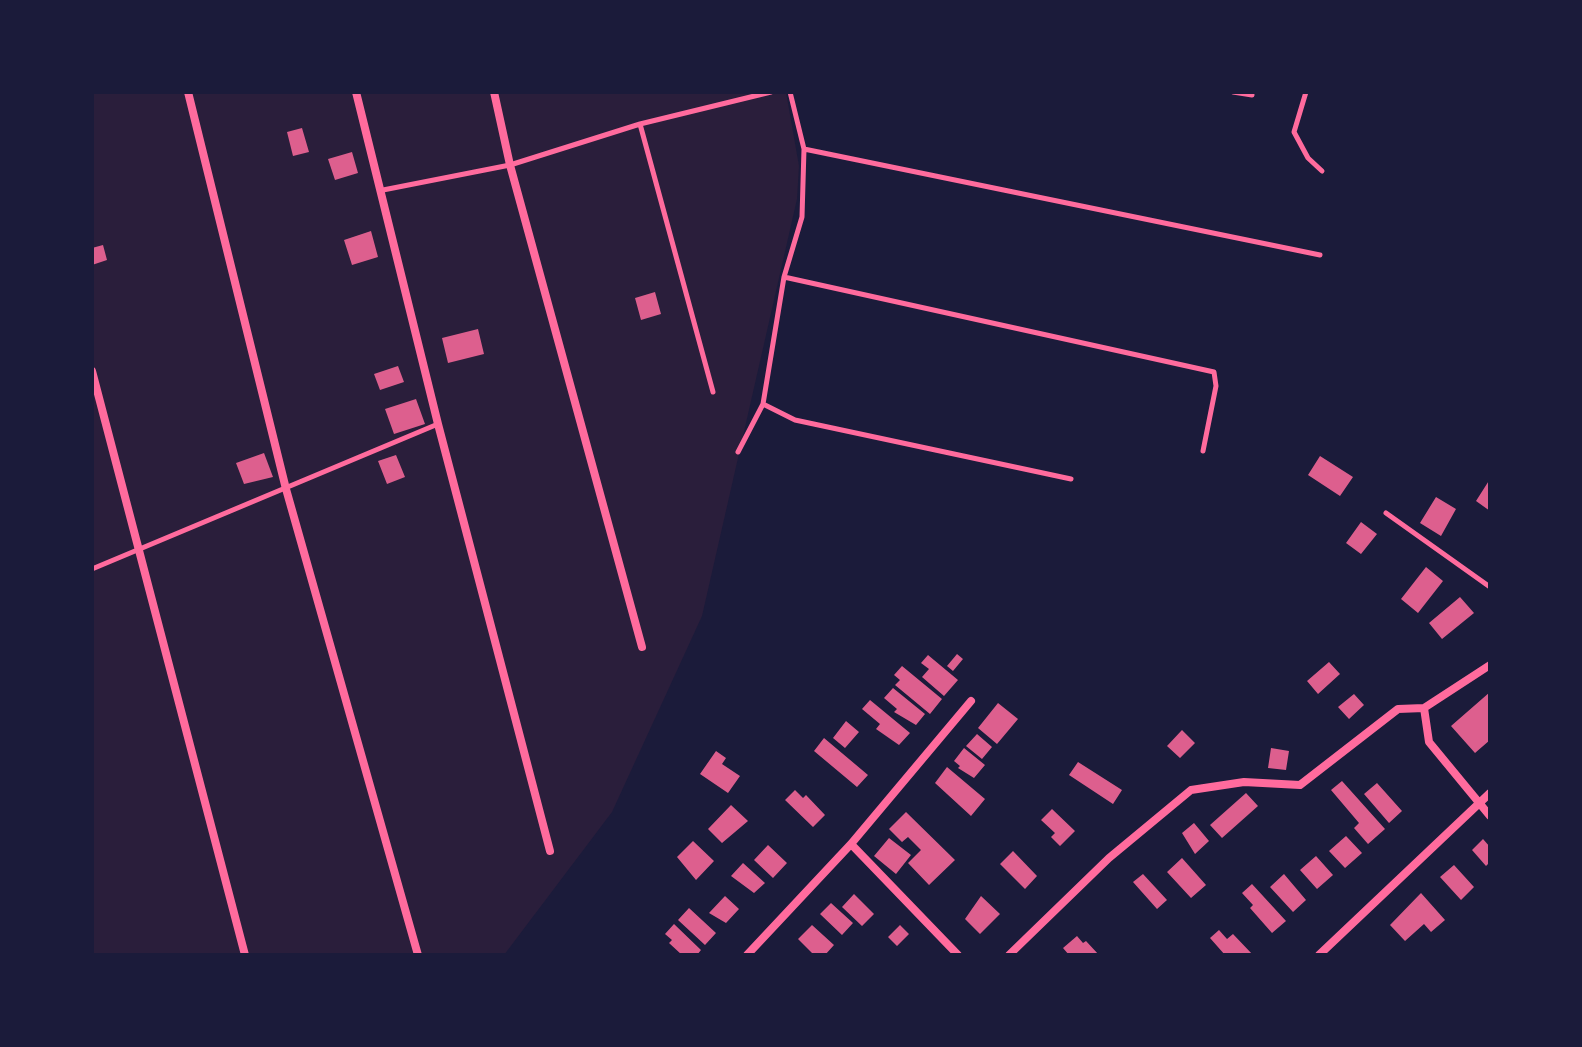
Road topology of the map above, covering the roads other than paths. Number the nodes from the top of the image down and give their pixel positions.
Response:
1 (188, 92) edge
2 (356, 92) edge
3 (494, 92) edge
4 (771, 92) edge
5 (790, 92) edge
6 (1233, 92) edge
7 (1306, 92) edge
8 (1252, 95) dead end
9 (640, 124) junction
10 (804, 149) junction
11 (510, 165) junction
12 (1322, 171) dead end
13 (383, 190) junction
14 (1320, 255) dead end
15 (784, 277) junction
16 (92, 371) edge
17 (713, 392) dead end
18 (763, 404) junction
19 (438, 424) junction
20 (1203, 451) dead end
21 (738, 452) dead end
22 (1071, 479) dead end
23 (286, 489) junction
24 (1386, 513) dead end
25 (138, 551) junction
26 (92, 569) edge
27 (1490, 587) edge
28 (642, 647) dead end
29 (1490, 665) edge
30 (971, 701) dead end
31 (1424, 708) junction
32 (1490, 793) edge
33 (1479, 803) junction
34 (1490, 816) edge
35 (851, 844) junction
36 (550, 851) dead end
37 (245, 955) edge
38 (418, 955) edge
39 (747, 955) edge
40 (958, 955) edge
41 (1009, 955) edge
42 (1319, 955) edge

1 - 23 street
2 - 13 street
3 - 11 street
4 - 9 lane
5 - 10 lane
6 - 8 lane
7 - 12 lane
9 - 11 lane
9 - 17 lane
10 - 14 lane
10 - 15 lane
11 - 13 lane
11 - 28 street
13 - 19 street
15 - 18 lane
15 - 20 lane
16 - 25 street
18 - 21 lane
18 - 22 lane
19 - 23 lane
19 - 36 street
23 - 25 lane
23 - 38 street
24 - 27 lane
25 - 26 lane
25 - 37 street
29 - 31 street
30 - 35 street
31 - 33 street
31 - 41 street
32 - 33 street
33 - 34 street
33 - 42 street
35 - 39 street
35 - 40 street

